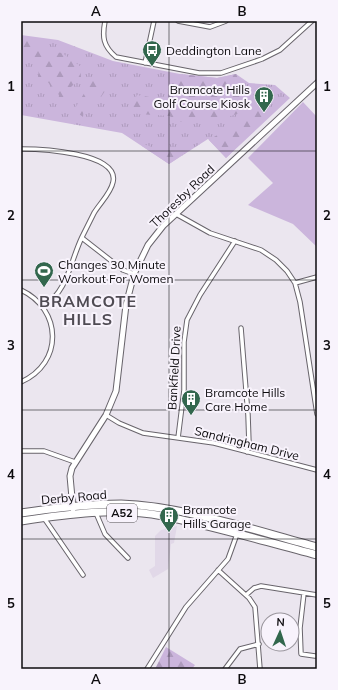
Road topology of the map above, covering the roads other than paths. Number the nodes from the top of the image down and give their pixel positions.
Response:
1 (105, 21) edge
2 (154, 21) edge
3 (178, 21) edge
4 (226, 21) edge
5 (312, 21) edge
6 (145, 63) junction
7 (317, 83) edge
8 (21, 149) edge
9 (176, 214) junction
10 (82, 238) junction
11 (235, 241) junction
12 (134, 274) junction
13 (317, 277) edge
14 (294, 283) junction
15 (21, 290) edge
16 (43, 308) junction
17 (241, 328) dead end
18 (21, 382) edge
19 (317, 414) edge
20 (106, 415) junction
21 (178, 438) junction
22 (21, 451) edge
23 (247, 452) junction
24 (75, 462) junction
25 (317, 470) edge
26 (72, 506) junction
27 (96, 512) junction
28 (21, 513) edge
29 (73, 514) junction
30 (44, 518) junction
31 (21, 521) edge
32 (237, 534) junction
33 (317, 547) edge
34 (317, 555) edge
35 (128, 558) dead end
36 (218, 570) junction
37 (83, 575) dead end
38 (304, 593) junction
39 (246, 595) junction
40 (317, 595) edge
41 (258, 644) junction
42 (315, 656) dead end
43 (147, 669) edge
44 (225, 669) edge
45 (260, 669) edge

1 - 6 street
2 - 6 street
3 - 4 street
5 - 6 street
7 - 9 street, Thoresby Road
8 - 10 street
9 - 11 street
9 - 12 street, Thoresby Road
10 - 12 street
10 - 16 street
11 - 14 street
11 - 21 street, Bankfield Drive
12 - 20 street, Thoresby Road
13 - 14 street
14 - 19 street
15 - 16 street
16 - 18 street
17 - 23 street
20 - 21 street, Sandringham Drive
20 - 24 street, Thoresby Road
21 - 23 street, Sandringham Drive
22 - 24 street
23 - 25 street, Sandringham Drive
24 - 26 street, Thoresby Road
26 - 28 highway, Derby Road / A52
26 - 29 street, Thoresby Road
26 - 33 highway, Derby Road / A52
27 - 29 highway, Derby Road / A52
27 - 32 highway, Derby Road / A52
27 - 35 street
29 - 30 highway, Derby Road / A52
30 - 31 highway, Derby Road / A52
30 - 37 street
32 - 34 highway, Derby Road / A52
32 - 36 street
36 - 39 street
36 - 43 street
38 - 39 street
38 - 40 street
38 - 42 street
39 - 41 street
41 - 44 street
41 - 45 street

